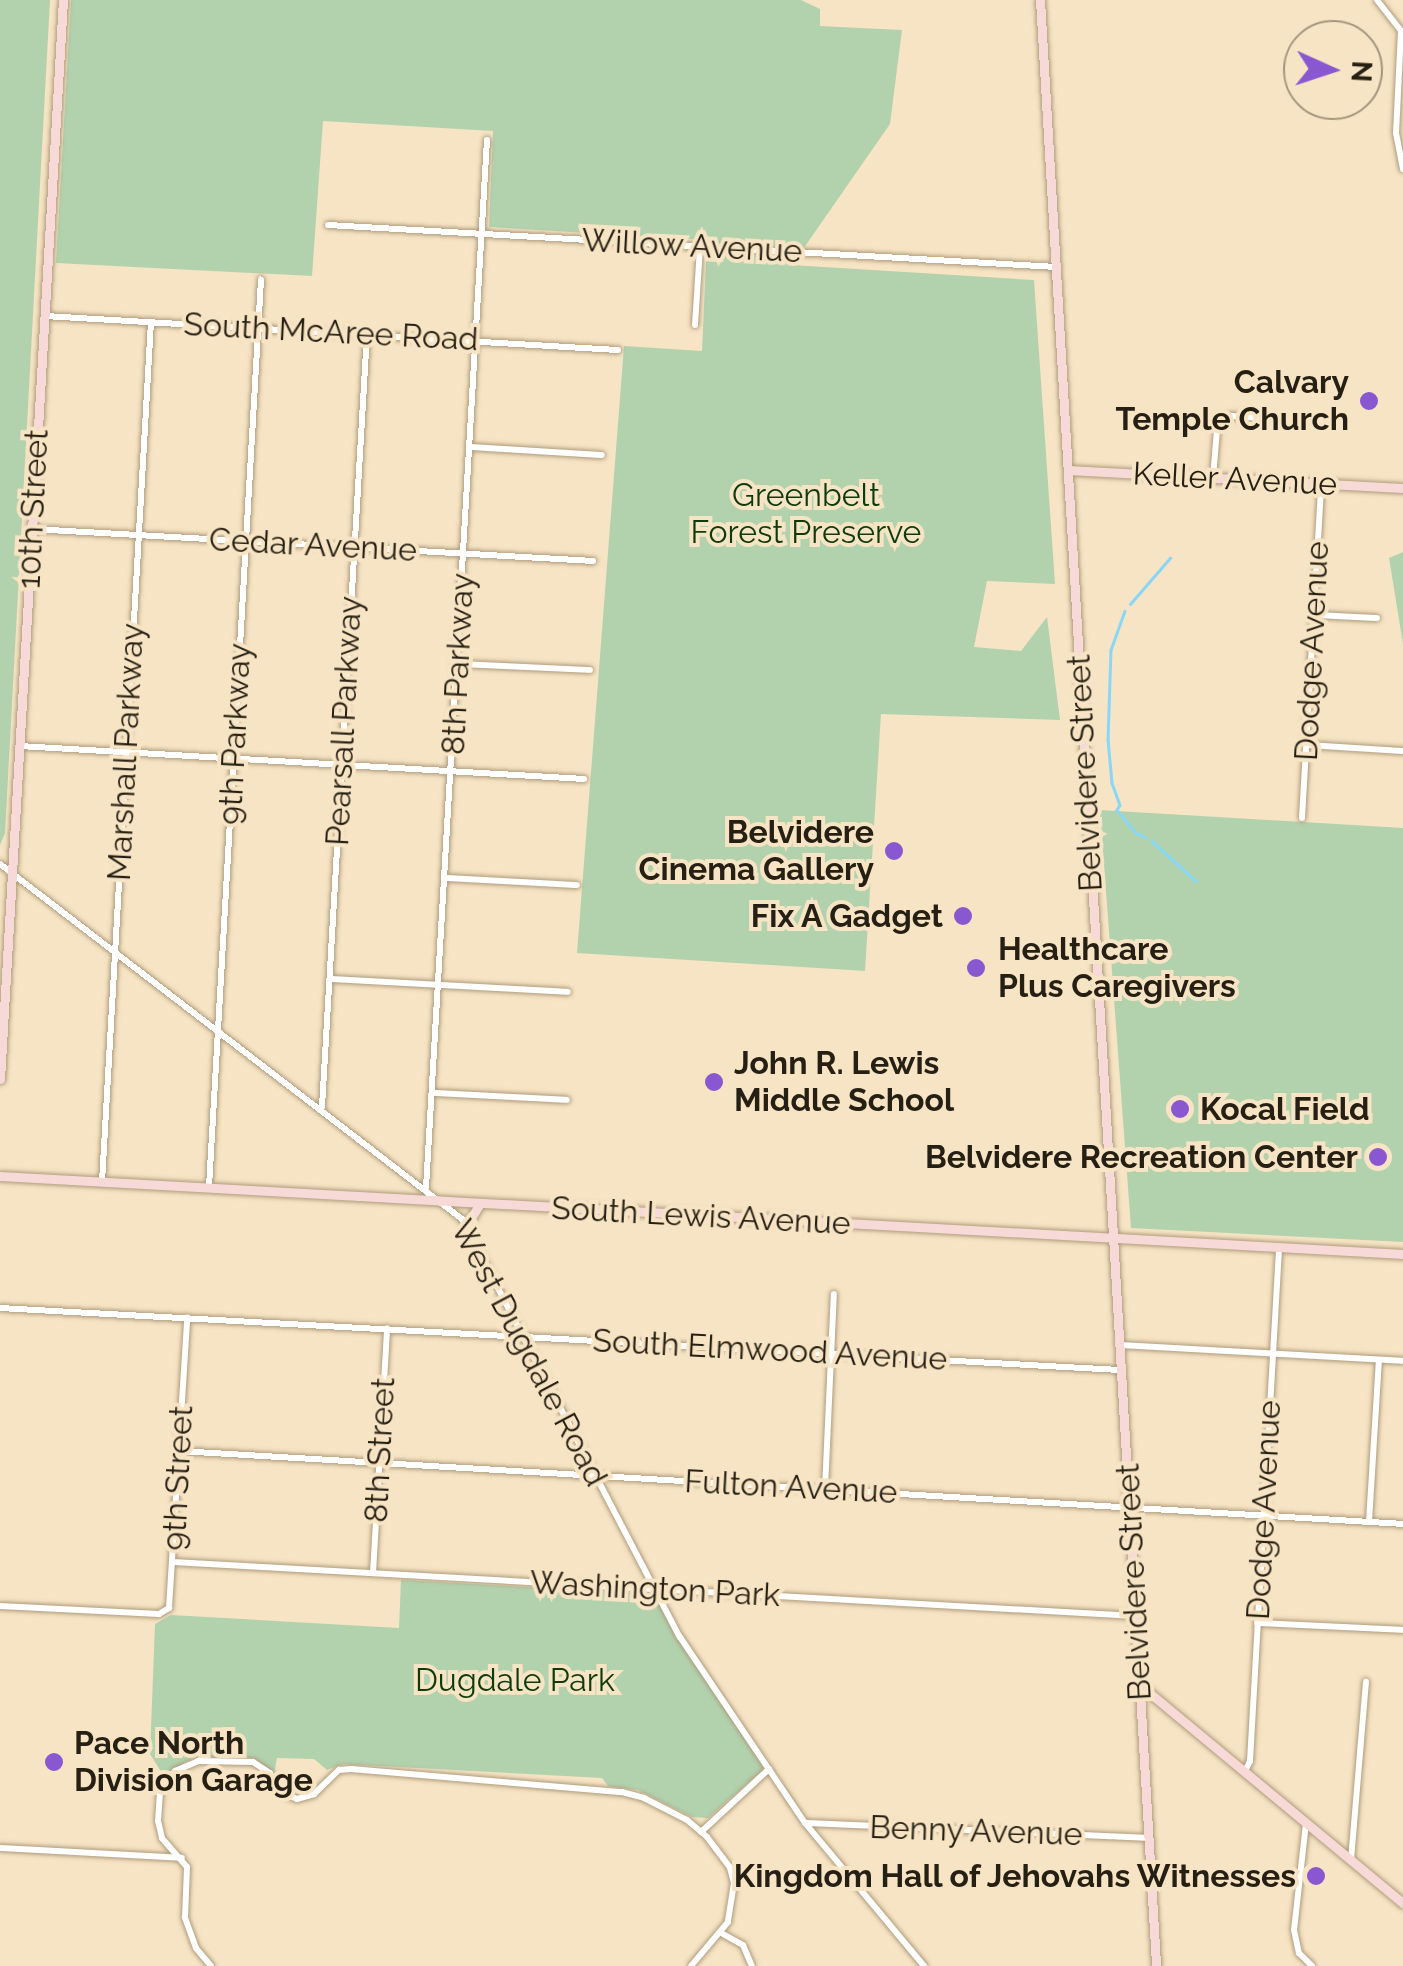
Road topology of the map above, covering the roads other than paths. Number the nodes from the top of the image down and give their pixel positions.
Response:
1 (63, 0) edge
2 (1040, 0) edge
3 (1376, 0) edge
4 (1402, 66) edge
5 (487, 140) dead end
6 (1403, 169) edge
7 (328, 225) dead end
8 (482, 234) junction
9 (700, 247) junction
10 (1056, 267) junction
11 (261, 279) dead end
12 (44, 316) junction
13 (151, 322) junction
14 (695, 325) dead end
15 (258, 328) junction
16 (366, 334) junction
17 (476, 340) junction
18 (618, 350) dead end
19 (1338, 423) dead end
20 (470, 447) junction
21 (602, 454) dead end
22 (1068, 470) junction
23 (1212, 478) junction
24 (1321, 484) junction
25 (1403, 488) edge
26 (32, 529) junction
27 (138, 535) junction
28 (246, 541) junction
29 (354, 547) junction
30 (464, 553) junction
31 (593, 561) dead end
32 (1315, 615) junction
33 (1377, 618) dead end
34 (458, 664) junction
35 (590, 670) dead end
36 (1307, 745) junction
37 (19, 746) junction
38 (1403, 751) edge
39 (126, 752) junction
40 (234, 759) junction
41 (342, 765) junction
42 (452, 772) junction
43 (584, 779) dead end
44 (1302, 818) dead end
45 (0, 864) edge
46 (12, 872) junction
47 (446, 878) junction
48 (577, 885) dead end
49 (115, 948) junction
50 (330, 978) junction
51 (440, 985) junction
52 (568, 992) dead end
53 (218, 1028) junction
54 (0, 1079) edge
55 (434, 1092) junction
56 (567, 1100) dead end
57 (322, 1108) junction
58 (0, 1176) edge
59 (102, 1182) junction
60 (209, 1188) junction
61 (426, 1188) junction
62 (443, 1202) junction
63 (480, 1204) junction
64 (466, 1226) junction
65 (1112, 1239) junction
66 (1279, 1248) junction
67 (1403, 1254) edge
68 (834, 1294) dead end
69 (0, 1308) edge
70 (187, 1318) junction
71 (388, 1328) junction
72 (524, 1336) junction
73 (1119, 1345) junction
74 (831, 1354) junction
75 (1273, 1354) junction
76 (1379, 1360) junction
77 (1403, 1361) edge
78 (1121, 1370) junction
79 (180, 1451) junction
80 (380, 1463) junction
81 (596, 1476) junction
82 (825, 1489) junction
83 (1130, 1508) junction
84 (1263, 1515) junction
85 (1369, 1522) junction
86 (1403, 1524) edge
87 (173, 1562) junction
88 (373, 1573) junction
89 (655, 1589) junction
90 (0, 1606) edge
91 (1136, 1616) junction
92 (1257, 1623) junction
93 (1403, 1630) edge
94 (1366, 1682) dead end
95 (1140, 1685) junction
96 (768, 1769) junction
97 (1245, 1771) junction
98 (1306, 1822) junction
99 (804, 1824) junction
100 (701, 1832) junction
101 (1148, 1838) junction
102 (0, 1848) edge
103 (182, 1858) junction
104 (1351, 1860) junction
105 (1403, 1904) edge
106 (723, 1934) junction
107 (211, 1966) edge
108 (692, 1966) edge
109 (752, 1966) edge
110 (924, 1966) edge
111 (1156, 1966) edge
112 (1312, 1966) edge

1 - 12 main road, 10th Street
2 - 10 main road, Belvidere Street
3 - 4 street
4 - 6 street
5 - 8 street, 8th Parkway
7 - 8 street, Willow Avenue
8 - 9 street, Willow Avenue
8 - 17 street, 8th Parkway
9 - 10 street, Willow Avenue
9 - 14 street
10 - 22 main road, Belvidere Street
11 - 15 street, 9th Parkway
12 - 13 street, South McAree Road
12 - 26 main road, 10th Street
13 - 15 street, South McAree Road
13 - 27 street, Marshall Parkway
15 - 16 street, South McAree Road
15 - 28 street, 9th Parkway
16 - 17 street, South McAree Road
16 - 29 street, Pearsall Parkway
17 - 18 street, South McAree Road
17 - 20 street, 8th Parkway
19 - 23 street
20 - 21 street
20 - 30 street, 8th Parkway
22 - 23 main road, Keller Avenue
22 - 65 main road, Belvidere Street
23 - 24 main road, Keller Avenue
24 - 25 main road, Keller Avenue
24 - 32 street, Dodge Avenue
26 - 27 street, Cedar Avenue
26 - 37 main road, 10th Street
27 - 28 street, Cedar Avenue
27 - 39 street, Marshall Parkway
28 - 29 street, Cedar Avenue
28 - 40 street, 9th Parkway
29 - 30 street, Cedar Avenue
29 - 41 street, Pearsall Parkway
30 - 31 street, Cedar Avenue
30 - 34 street, 8th Parkway
32 - 33 street
32 - 36 street, Dodge Avenue
34 - 35 street
34 - 42 street, 8th Parkway
36 - 38 street
36 - 44 street, Dodge Avenue
37 - 39 street
37 - 46 main road, 10th Street
39 - 40 street
39 - 49 street, Marshall Parkway
40 - 41 street
40 - 53 street, 9th Parkway
41 - 42 street
41 - 50 street, Pearsall Parkway
42 - 43 street
42 - 47 street, 8th Parkway
45 - 46 street, West Dugdale Road
46 - 49 street, West Dugdale Road
46 - 54 main road, 10th Street
47 - 48 street
47 - 51 street, 8th Parkway
49 - 53 street, West Dugdale Road
49 - 59 street, Marshall Parkway
50 - 51 street
50 - 57 street, Pearsall Parkway
51 - 52 street
51 - 55 street, 8th Parkway
53 - 57 street, West Dugdale Road
53 - 60 street, 9th Parkway
55 - 56 street
55 - 61 street, 8th Parkway
57 - 61 street, West Dugdale Road
58 - 59 main road, South Lewis Avenue
59 - 60 main road, South Lewis Avenue
60 - 62 main road, South Lewis Avenue
61 - 62 street, West Dugdale Road
62 - 63 main road, South Lewis Avenue
62 - 64 street, West Dugdale Road
63 - 64 main road
63 - 65 main road, South Lewis Avenue
64 - 72 street, West Dugdale Road
65 - 66 main road, South Lewis Avenue
65 - 73 main road, Belvidere Street
66 - 67 main road, South Lewis Avenue
66 - 75 street, Dodge Avenue
68 - 74 street
69 - 70 street, South Elmwood Avenue
70 - 71 street, South Elmwood Avenue
70 - 79 street, 9th Street
71 - 72 street, South Elmwood Avenue
71 - 80 street, 8th Street
72 - 74 street, South Elmwood Avenue
72 - 81 street, West Dugdale Road
73 - 75 street
73 - 78 main road, Belvidere Street
74 - 78 street, South Elmwood Avenue
74 - 82 street
75 - 76 street
75 - 84 street, Dodge Avenue
76 - 77 street
76 - 85 street
78 - 83 main road, Belvidere Street
79 - 80 street, Fulton Avenue
79 - 87 street, 9th Street
80 - 81 street, Fulton Avenue
80 - 88 street, 8th Street
81 - 82 street, Fulton Avenue
81 - 89 street, West Dugdale Road
82 - 83 street, Fulton Avenue
83 - 84 street, Fulton Avenue
83 - 91 main road, Belvidere Street
84 - 85 street, Fulton Avenue
84 - 92 street, Dodge Avenue
85 - 86 street, Fulton Avenue
87 - 88 street, Washington Park
87 - 90 street, 9th Street
88 - 89 street, Washington Park
89 - 91 street, Washington Park
89 - 96 street, West Dugdale Road
91 - 95 main road, Belvidere Street
92 - 93 street
92 - 97 street, Dodge Avenue
94 - 104 street
95 - 97 main road
95 - 101 main road, Belvidere Street
96 - 99 street, West Dugdale Road
96 - 100 street
97 - 98 main road
98 - 104 main road
98 - 112 street
99 - 101 street, Benny Avenue
99 - 110 street, West Dugdale Road
100 - 103 street
100 - 106 street
101 - 111 main road, Belvidere Street
102 - 103 street
103 - 107 street
104 - 105 main road
106 - 108 street
106 - 109 street

